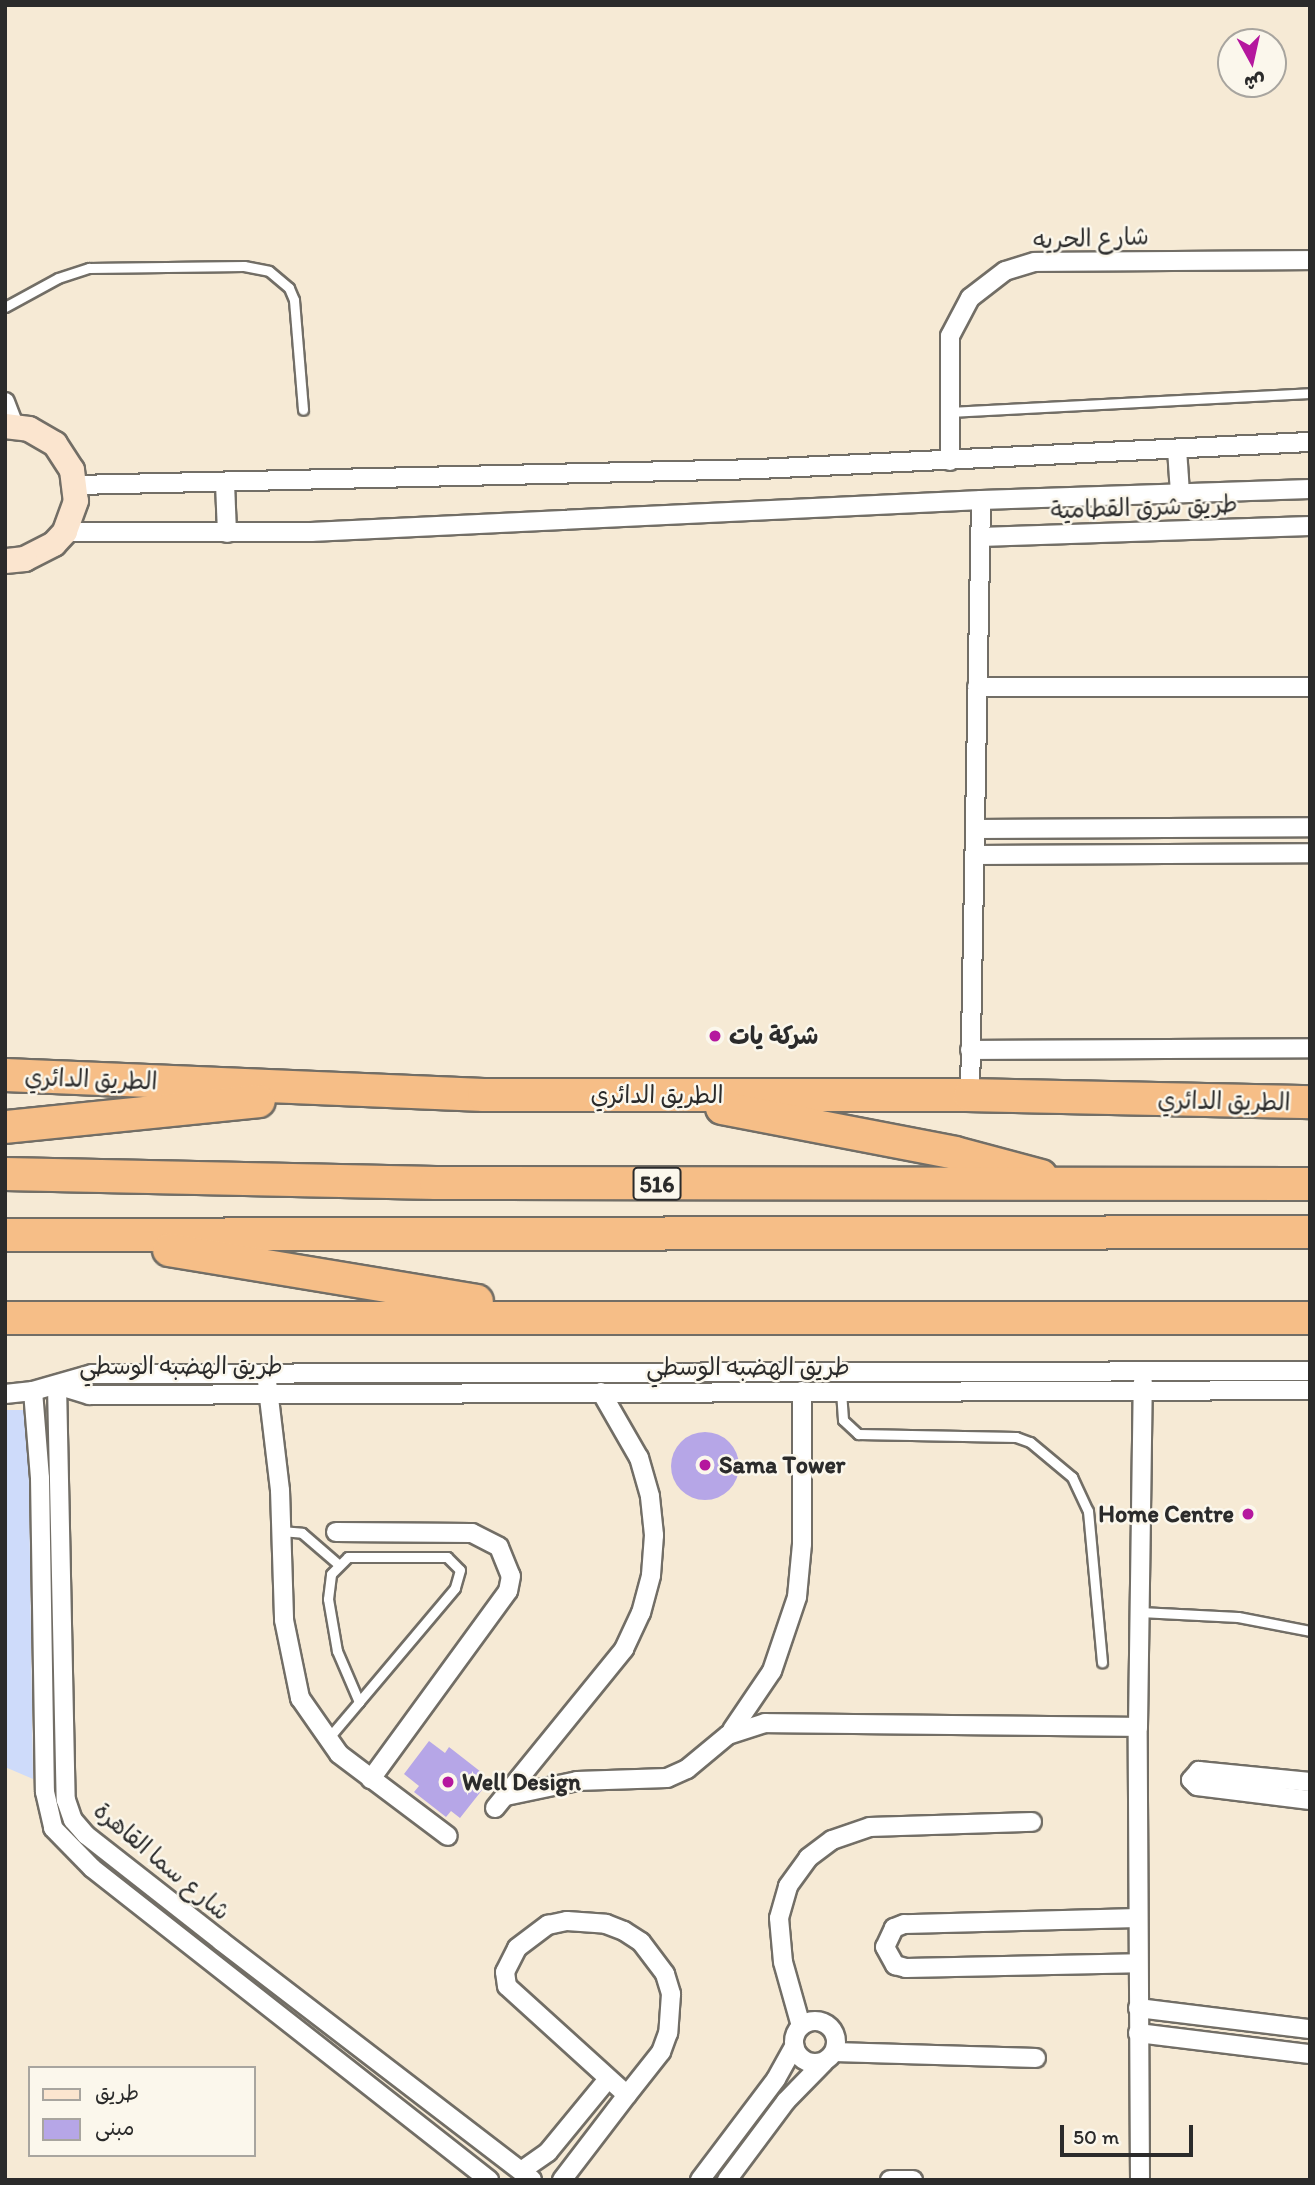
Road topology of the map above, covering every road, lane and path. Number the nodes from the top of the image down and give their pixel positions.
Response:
1 (1310, 260) edge
2 (5, 307) edge
3 (1310, 393) edge
4 (5, 402) edge
5 (303, 410) dead end
6 (948, 412) junction
7 (9, 426) edge
8 (1310, 442) edge
9 (1177, 449) junction
10 (950, 461) junction
11 (225, 483) junction
12 (76, 485) junction
13 (1310, 489) edge
14 (1180, 493) junction
15 (981, 500) junction
16 (1310, 526) edge
17 (65, 531) junction
18 (228, 533) junction
19 (980, 537) junction
20 (5, 561) edge
21 (977, 687) junction
22 (1310, 687) edge
23 (1310, 827) edge
24 (1125, 828) junction
25 (975, 829) junction
26 (1310, 853) edge
27 (1125, 854) junction
28 (974, 855) junction
29 (1310, 1048) edge
30 (970, 1051) junction
31 (5, 1075) edge
32 (220, 1085) junction
33 (312, 1091) junction
34 (970, 1095) junction
35 (665, 1096) junction
36 (1310, 1102) edge
37 (5, 1125) edge
38 (5, 1174) edge
39 (1310, 1184) edge
40 (1069, 1185) junction
41 (1310, 1232) edge
42 (78, 1235) junction
43 (5, 1236) edge
44 (560, 1315) junction
45 (5, 1318) edge
46 (1310, 1318) edge
47 (1310, 1371) edge
48 (709, 1372) junction
49 (1144, 1372) junction
50 (267, 1382) junction
51 (57, 1385) junction
52 (1310, 1390) edge
53 (33, 1391) junction
54 (710, 1391) junction
55 (802, 1391) junction
56 (841, 1391) junction
57 (601, 1392) junction
58 (1143, 1392) junction
59 (5, 1394) edge
60 (60, 1477) junction
61 (40, 1478) junction
62 (281, 1531) junction
63 (336, 1532) dead end
64 (338, 1564) junction
65 (1140, 1612) junction
66 (1310, 1632) edge
67 (1102, 1662) dead end
68 (359, 1702) junction
69 (1138, 1727) junction
70 (727, 1735) junction
71 (326, 1741) junction
72 (371, 1779) junction
73 (1310, 1782) edge
74 (66, 1790) junction
75 (45, 1791) junction
76 (1310, 1800) edge
77 (1032, 1822) dead end
78 (448, 1836) dead end
79 (1138, 1918) junction
80 (1138, 1964) junction
81 (1138, 2008) junction
82 (801, 2026) junction
83 (1284, 2026) junction
84 (1310, 2029) edge
85 (1138, 2033) junction
86 (794, 2046) junction
87 (1280, 2050) junction
88 (1310, 2054) edge
89 (829, 2057) junction
90 (1036, 2058) dead end
91 (608, 2079) junction
92 (627, 2095) junction
93 (527, 2176) edge
94 (489, 2180) edge
95 (562, 2180) edge
96 (700, 2180) edge
97 (727, 2180) edge
98 (890, 2180) edge
99 (913, 2180) edge
100 (1140, 2180) edge

1 - 6 street, شارع الحريه
2 - 5 lane
3 - 6 lane
4 - 7 street
6 - 10 street, شارع الحريه
7 - 12 street
8 - 9 street
9 - 10 street
9 - 14 street
10 - 11 street
11 - 12 street
11 - 18 street
12 - 17 street
13 - 14 street
14 - 15 street
15 - 18 street
15 - 19 street
16 - 19 street, طريق شرق القطامية
17 - 18 street
17 - 20 street
19 - 21 street
21 - 22 street
21 - 25 street
23 - 24 street
24 - 25 street
24 - 27 street
25 - 28 street
26 - 27 street
27 - 28 street
28 - 30 street
29 - 30 street
30 - 34 street
31 - 32 highway, الطريق الدائري / 516
32 - 33 highway, الطريق الدائري / 516
32 - 37 highway, 516
33 - 35 highway, الطريق الدائري / 516
33 - 37 highway, 516
34 - 35 highway, الطريق الدائري / 516
34 - 36 highway, الطريق الدائري / 516
35 - 40 highway, 516
38 - 40 highway, 516
39 - 40 highway, 516
41 - 42 highway, 516
42 - 43 highway, 516
42 - 44 highway, 516
44 - 45 highway, 516
44 - 46 highway, 516
47 - 49 street, طريق الهضبه الوسطي
48 - 49 street, طريق الهضبه الوسطي
48 - 50 street, طريق الهضبه الوسطي
48 - 54 street
49 - 58 street
50 - 51 street, طريق الهضبه الوسطي
50 - 57 street, طريق الهضبه الوسطي
50 - 62 street
51 - 53 street, طريق الهضبه الوسطي
51 - 60 street, شارع سما القاهرة
52 - 58 street, طريق الهضبه الوسطي
53 - 59 street, طريق الهضبه الوسطي
53 - 61 street, شارع سما القاهرة
54 - 55 street, طريق الهضبه الوسطي
54 - 57 street, طريق الهضبه الوسطي
55 - 56 street, طريق الهضبه الوسطي
55 - 70 street
56 - 58 street, طريق الهضبه الوسطي
56 - 67 lane
57 - 70 street
58 - 65 street
60 - 61 street
60 - 74 street, شارع سما القاهرة
61 - 75 street, شارع سما القاهرة
62 - 64 lane
62 - 71 street
63 - 72 street
64 - 68 lane
64 - 68 lane
65 - 66 lane
65 - 69 street
68 - 71 lane
69 - 70 street
69 - 79 street
71 - 72 street
72 - 78 street
73 - 76 street
74 - 75 street
74 - 93 street, شارع سما القاهرة
75 - 94 street, شارع سما القاهرة
77 - 82 street
79 - 80 street
79 - 80 street
80 - 81 street
81 - 83 street
81 - 85 street
82 - 86 street
82 - 89 street
83 - 84 street
83 - 87 street
85 - 87 street
85 - 100 street
86 - 89 street
86 - 96 street
87 - 88 street
89 - 90 street
89 - 97 street
91 - 92 street
91 - 92 street
91 - 93 street
92 - 95 street
98 - 99 street

